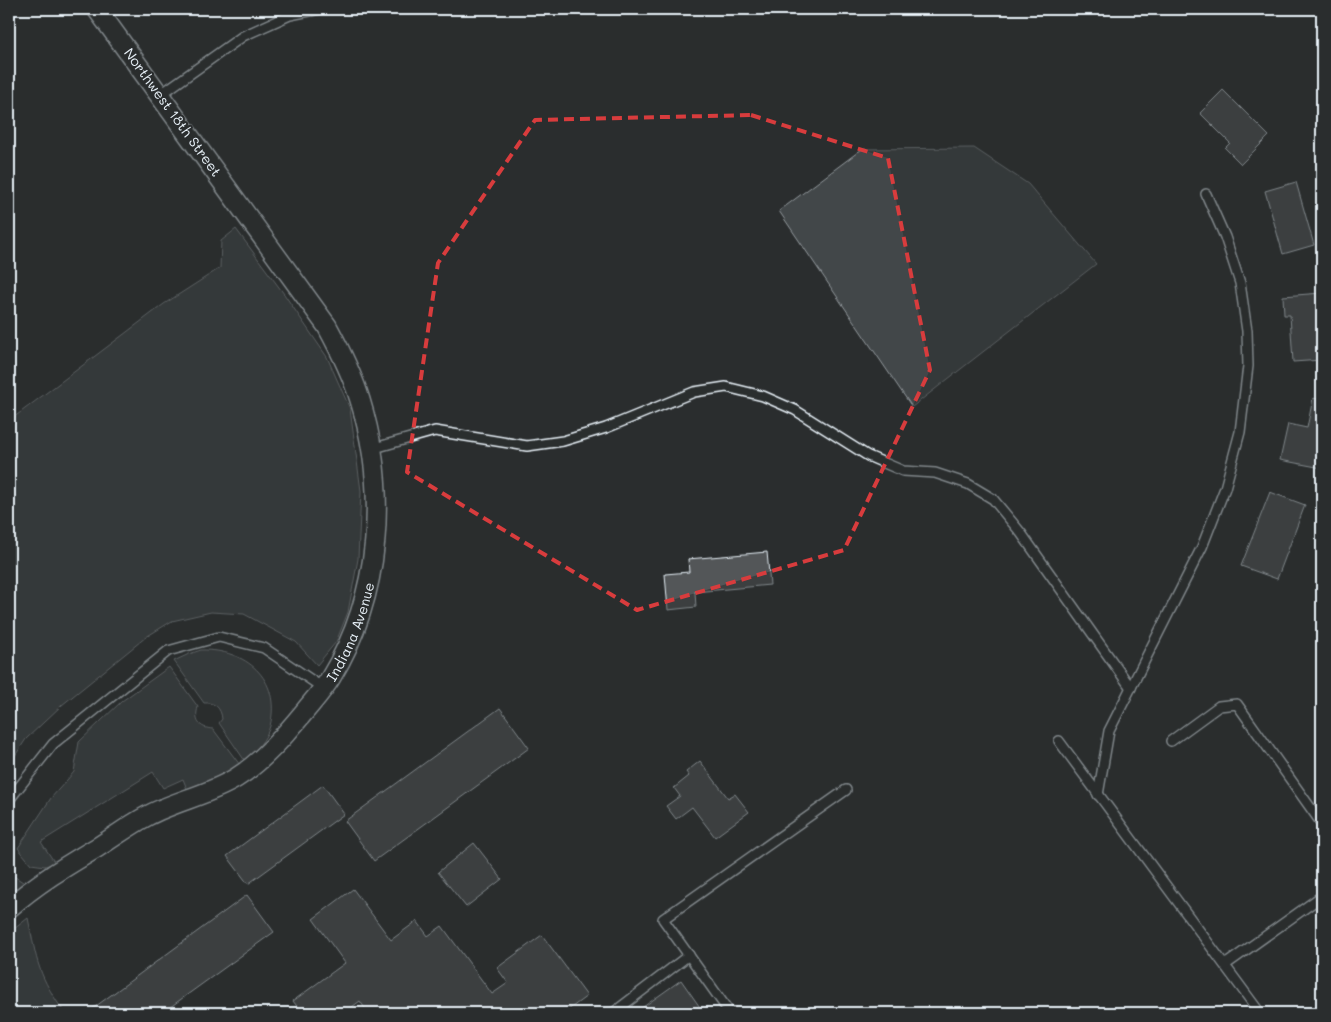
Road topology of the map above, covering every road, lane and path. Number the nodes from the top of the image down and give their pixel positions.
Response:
1 (97, 9) edge
2 (320, 9) edge
3 (160, 94) junction
4 (1206, 194) dead end
5 (248, 215) joint
6 (371, 449) junction
7 (323, 688) junction
8 (1130, 688) junction
9 (1060, 741) dead end
10 (1171, 741) dead end
11 (846, 790) dead end
12 (1098, 796) junction
13 (9, 800) edge
14 (1322, 824) edge
15 (1322, 896) edge
16 (9, 908) edge
17 (688, 954) junction
18 (1225, 965) junction
19 (612, 1013) edge
20 (730, 1013) edge
21 (1260, 1013) edge

1 - 3 street, Northwest 18th Street
2 - 3 lane
3 - 5 street, Northwest 18th Street
4 - 8 lane
5 - 6 street, Indiana Avenue
6 - 7 street, Indiana Avenue
6 - 8 lane
7 - 13 lane
7 - 16 street, Indiana Avenue
8 - 12 lane
9 - 12 lane
10 - 14 lane
11 - 17 lane
12 - 18 lane
15 - 18 lane
17 - 19 lane
17 - 20 lane
18 - 21 lane

